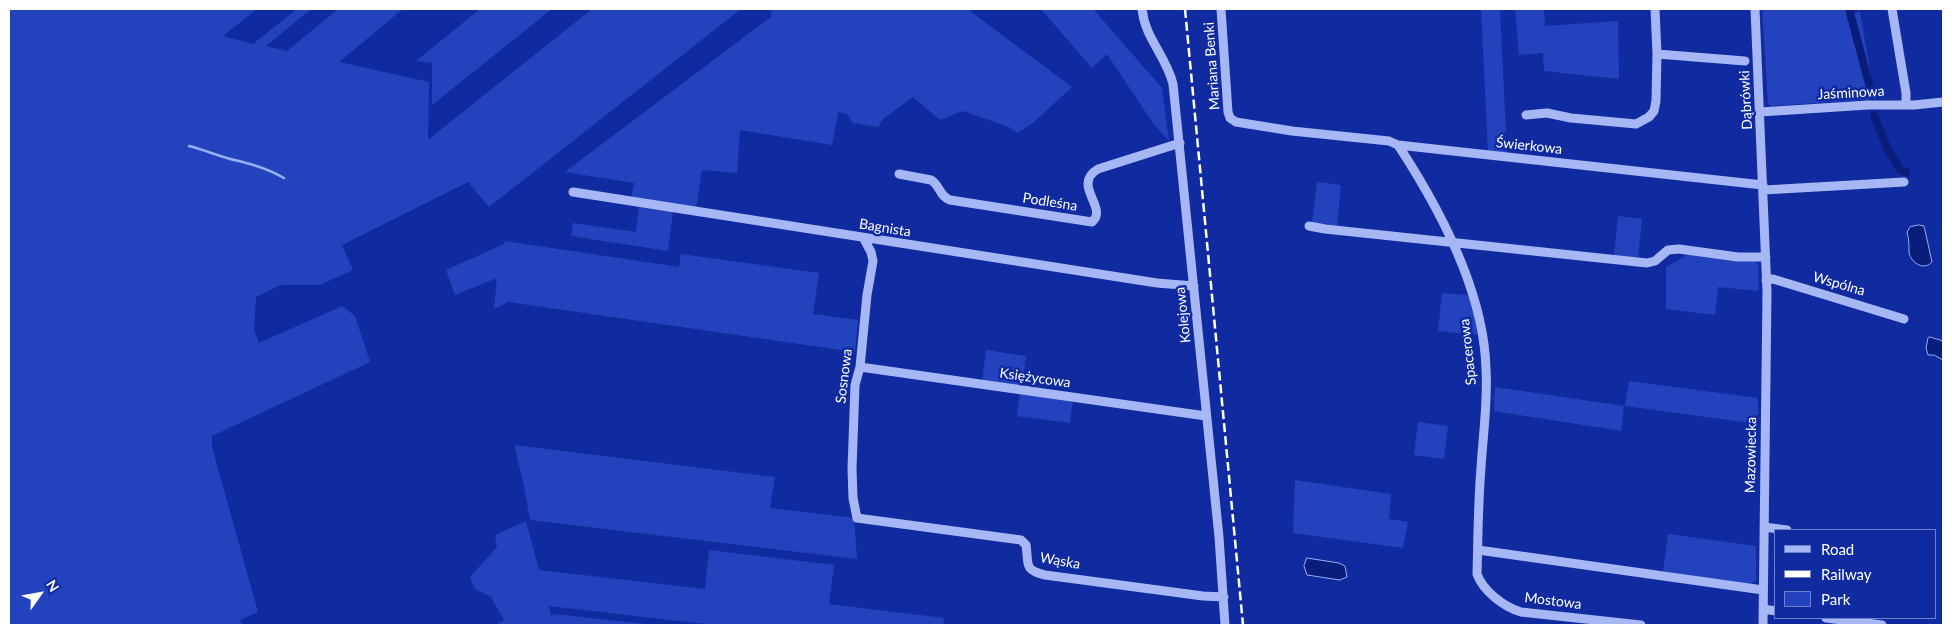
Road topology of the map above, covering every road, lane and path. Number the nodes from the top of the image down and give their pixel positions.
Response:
1 (1142, 9) edge
2 (1221, 9) edge
3 (1655, 9) edge
4 (1755, 9) edge
5 (1892, 9) edge
6 (1657, 54) junction
7 (1745, 61) dead end
8 (1943, 102) edge
9 (1906, 105) junction
10 (1760, 112) junction
11 (1526, 115) dead end
12 (1292, 131) joint
13 (1180, 142) junction
14 (1398, 145) junction
15 (899, 174) dead end
16 (1904, 182) dead end
17 (1764, 188) junction
18 (573, 192) dead end
19 (1309, 226) dead end
20 (864, 239) junction
21 (1453, 242) junction
22 (1766, 257) junction
23 (1766, 283) junction
24 (1194, 286) junction
25 (1904, 319) dead end
26 (860, 367) junction
27 (1206, 416) junction
28 (856, 518) joint
29 (1764, 527) junction
30 (1779, 529) edge
31 (1478, 550) junction
32 (1477, 574) joint
33 (1763, 590) junction
34 (1224, 597) junction
35 (1763, 609) junction
36 (1774, 611) edge
37 (1834, 619) edge
38 (1225, 625) edge
39 (1641, 625) edge
40 (1763, 625) edge
41 (1882, 625) edge

1 - 13 street, Kolejowa
2 - 12 street, Mariana Benki
3 - 6 street
4 - 10 street, Dąbrówki
5 - 9 street
6 - 7 street
6 - 11 street
8 - 9 street, Jaśminowa
9 - 10 street, Jaśminowa
10 - 17 street, Dąbrówki
12 - 14 street, Świerkowa
13 - 15 street, Podleśna
13 - 24 street, Kolejowa
14 - 17 street, Świerkowa
14 - 21 street, Spacerowa
16 - 17 street
17 - 22 street, Dąbrówki
18 - 20 street, Bagnista
19 - 21 street
20 - 24 street, Bagnista
20 - 26 street, Sosnowa
21 - 22 street
21 - 31 street, Spacerowa
22 - 23 street, Dąbrówki
23 - 25 street, Wspólna
23 - 29 street, Mazowiecka
24 - 27 street, Kolejowa
26 - 27 street, Księżycowa
26 - 28 street, Sosnowa
27 - 34 street, Kolejowa
28 - 34 street, Wąska
29 - 30 street
29 - 33 street, Mazowiecka
31 - 32 street, Spacerowa
31 - 33 street
32 - 39 street, Mostowa
33 - 35 street, Mazowiecka
34 - 38 street, Kolejowa
35 - 36 street
35 - 40 street, Mazowiecka
37 - 41 street

